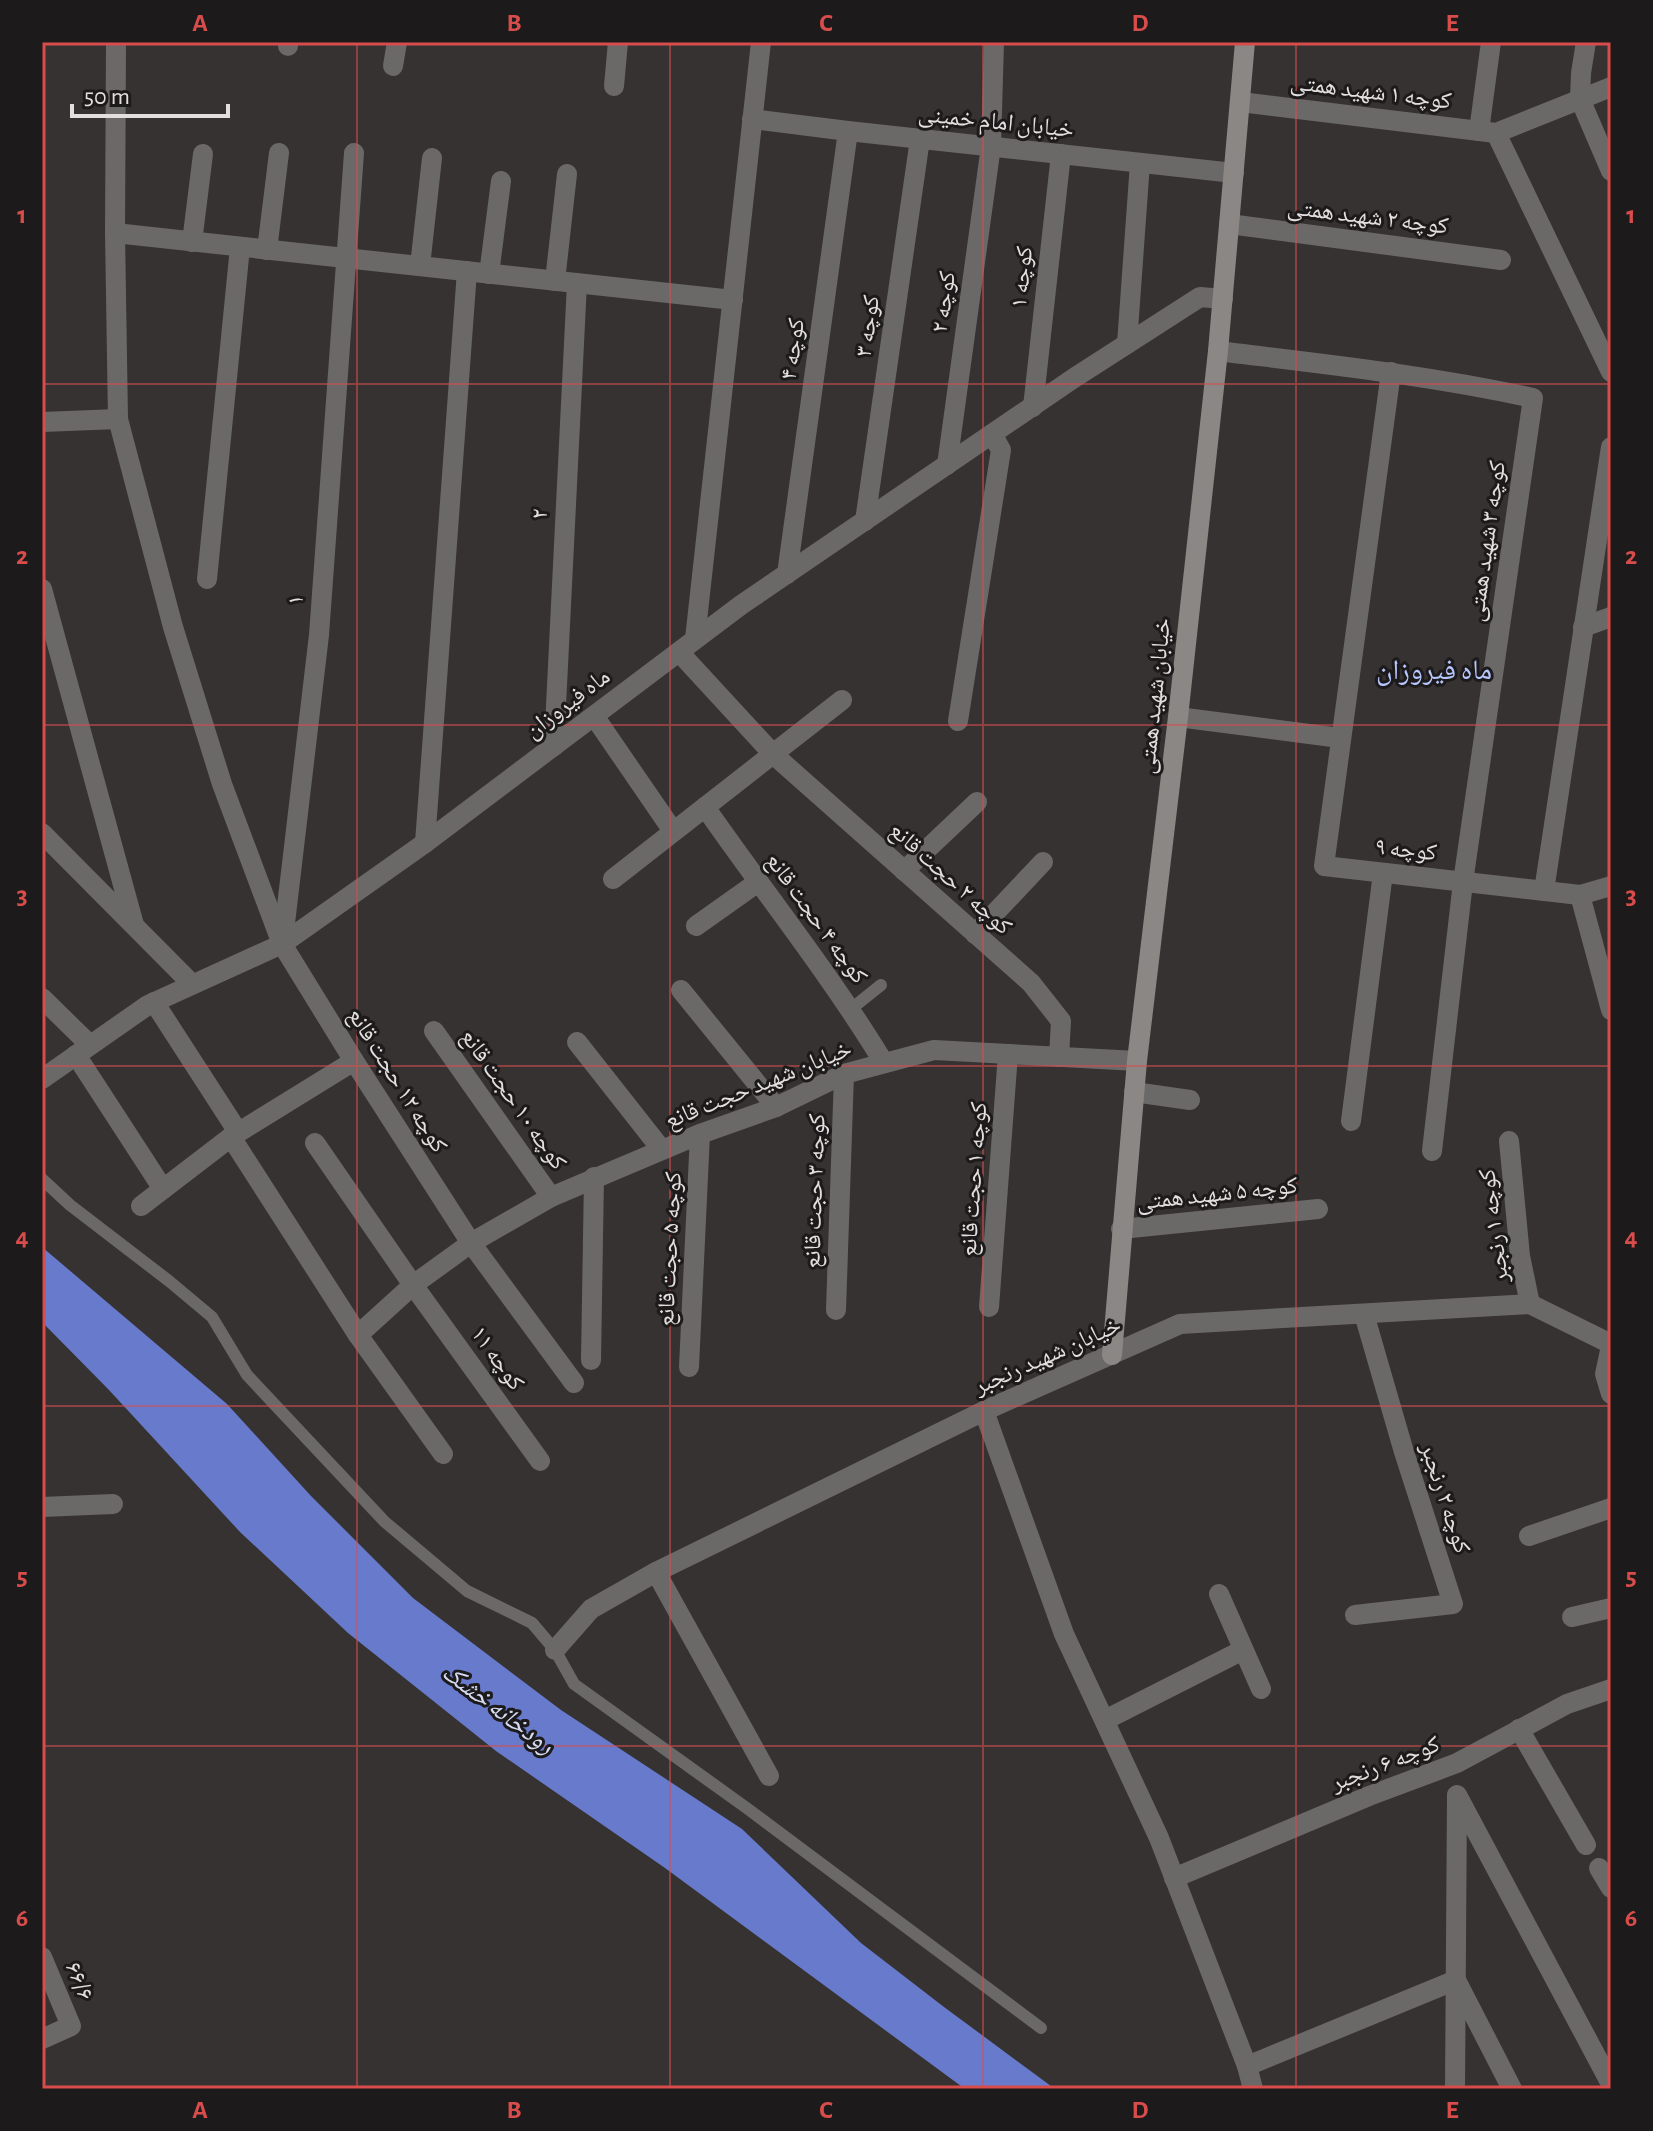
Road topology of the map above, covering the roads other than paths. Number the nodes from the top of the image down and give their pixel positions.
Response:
1 (116, 42) edge
2 (397, 42) edge
3 (618, 42) edge
4 (761, 42) edge
5 (994, 42) edge
6 (1245, 42) edge
7 (1491, 42) edge
8 (1586, 42) edge
9 (393, 66) dead end
10 (614, 86) dead end
11 (1611, 87) edge
12 (1580, 99) junction
13 (1240, 102) junction
14 (752, 119) junction
15 (848, 131) junction
16 (1488, 132) junction
17 (920, 139) junction
18 (991, 146) junction
19 (279, 153) dead end
20 (354, 153) dead end
21 (203, 154) dead end
22 (1061, 154) junction
23 (432, 158) dead end
24 (1140, 163) junction
25 (1611, 171) edge
26 (1234, 173) junction
27 (567, 174) dead end
28 (501, 181) dead end
29 (1229, 224) junction
30 (115, 233) junction
31 (192, 242) junction
32 (240, 247) junction
33 (267, 250) junction
34 (346, 258) junction
35 (1501, 260) dead end
36 (420, 266) junction
37 (467, 271) junction
38 (489, 274) junction
39 (555, 281) junction
40 (577, 283) junction
41 (1223, 299) junction
42 (733, 300) junction
43 (1127, 344) junction
44 (1218, 351) junction
45 (1391, 372) junction
46 (1611, 372) edge
47 (1033, 407) junction
48 (118, 419) junction
49 (42, 422) edge
50 (992, 434) junction
51 (1611, 447) edge
52 (947, 465) junction
53 (865, 521) junction
54 (787, 574) junction
55 (207, 579) dead end
56 (42, 589) edge
57 (1611, 617) edge
58 (1583, 627) junction
59 (687, 645) junction
60 (842, 700) dead end
61 (594, 716) junction
62 (1178, 717) junction
63 (958, 721) dead end
64 (1340, 738) junction
65 (554, 746) junction
66 (774, 755) junction
67 (977, 802) dead end
68 (705, 807) junction
69 (673, 831) junction
70 (42, 833) edge
71 (425, 843) junction
72 (1043, 862) dead end
73 (904, 871) junction
74 (1383, 873) junction
75 (613, 879) dead end
76 (758, 882) junction
77 (1463, 882) junction
78 (1611, 886) edge
79 (1544, 891) junction
80 (1580, 895) junction
81 (134, 925) junction
82 (696, 926) dead end
83 (975, 934) junction
84 (282, 944) junction
85 (192, 984) junction
86 (881, 985) dead end
87 (681, 990) dead end
88 (42, 998) edge
89 (154, 1002) junction
90 (851, 1009) junction
91 (1611, 1010) edge
92 (434, 1031) dead end
93 (577, 1042) dead end
94 (83, 1050) junction
95 (1008, 1054) junction
96 (1059, 1057) junction
97 (354, 1061) junction
98 (1137, 1061) junction
99 (884, 1063) junction
100 (844, 1074) junction
101 (42, 1079) edge
102 (1134, 1092) junction
103 (1190, 1100) dead end
104 (776, 1107) junction
105 (1351, 1121) dead end
106 (234, 1134) junction
107 (700, 1134) junction
108 (1509, 1141) dead end
109 (315, 1143) dead end
110 (662, 1150) junction
111 (1432, 1151) dead end
112 (594, 1177) junction
113 (42, 1179) edge
114 (163, 1189) junction
115 (551, 1197) junction
116 (141, 1206) dead end
117 (1318, 1209) dead end
118 (1121, 1229) junction
119 (471, 1243) junction
120 (413, 1285) junction
121 (1530, 1304) junction
122 (989, 1307) dead end
123 (836, 1310) dead end
124 (1364, 1314) junction
125 (358, 1335) junction
126 (1611, 1345) edge
127 (1112, 1355) junction
128 (591, 1360) dead end
129 (689, 1367) dead end
130 (574, 1383) dead end
131 (1611, 1394) edge
132 (984, 1411) junction
133 (443, 1454) dead end
134 (540, 1461) dead end
135 (113, 1504) dead end
136 (42, 1507) edge
137 (1611, 1508) edge
138 (1529, 1536) dead end
139 (656, 1572) junction
140 (1219, 1594) dead end
141 (1611, 1608) edge
142 (1355, 1615) dead end
143 (1572, 1617) dead end
144 (555, 1650) junction
145 (1243, 1650) junction
146 (1261, 1689) dead end
147 (1609, 1693) edge
148 (1105, 1720) junction
149 (1519, 1729) junction
150 (1457, 1763) junction
151 (769, 1776) dead end
152 (1457, 1795) junction
153 (1586, 1845) dead end
154 (1599, 1868) dead end
155 (1174, 1878) junction
156 (1611, 1888) edge
157 (42, 1957) edge
158 (1456, 1980) junction
159 (1041, 2028) dead end
160 (42, 2039) edge
161 (1247, 2066) junction
162 (1611, 2084) edge
163 (1253, 2089) edge
164 (1455, 2089) edge
165 (1512, 2089) edge

1 - 30 street, کوچه ۱۲ حجت قانع
2 - 9 street
3 - 10 street
4 - 14 street
5 - 18 street, کوچه ۲
6 - 13 street, خیابان شهید همتی
7 - 16 street
8 - 12 street
11 - 12 street
12 - 16 street
12 - 25 street
13 - 16 street, کوچه ۱ شهید همتی
13 - 26 street, خیابان شهید همتی
14 - 15 street, خیابان امام خمینی
14 - 42 street
15 - 17 street, خیابان امام خمینی
15 - 54 street, کوچه ۴
16 - 46 street
17 - 18 street, خیابان امام خمینی
17 - 53 street, کوچه ۳
18 - 22 street, خیابان امام خمینی
18 - 52 street, کوچه ۲
19 - 33 street
20 - 34 street, ۱
21 - 31 street
22 - 24 street, خیابان امام خمینی
22 - 47 street, کوچه ۱
23 - 36 street
24 - 26 street, خیابان امام خمینی
24 - 43 street
26 - 29 street, خیابان شهید همتی
27 - 39 street
28 - 38 street
29 - 35 street, کوچه ۲ شهید همتی
29 - 41 street, خیابان شهید همتی
30 - 31 street
30 - 48 street, کوچه ۱۲ حجت قانع
31 - 32 street
32 - 33 street
32 - 55 street
33 - 34 street
34 - 36 street
34 - 84 street, ۱
36 - 37 street
37 - 38 street
37 - 71 street
38 - 39 street
39 - 40 street
40 - 42 street
40 - 65 street, ۲
41 - 43 street, ماه فیروزان
41 - 44 street, خیابان شهید همتی
42 - 59 street
43 - 47 street, ماه فیروزان
44 - 45 street, کوچه ۳ شهید همتی
44 - 62 street, خیابان شهید همتی
45 - 64 street, کوچه ۹
45 - 77 street, کوچه ۳ شهید همتی
47 - 50 street, ماه فیروزان
48 - 49 street
48 - 84 street, کوچه ۱۲ حجت قانع
50 - 52 street, ماه فیروزان
50 - 63 street
51 - 58 street
52 - 53 street, ماه فیروزان
53 - 54 street, ماه فیروزان
54 - 59 street, ماه فیروزان
56 - 81 street
57 - 58 street
58 - 79 street
59 - 61 street, ماه فیروزان
59 - 66 street, کوچه ۲ حجت قانع
60 - 66 street
61 - 65 street, ماه فیروزان
61 - 69 street
62 - 64 street
62 - 98 street, خیابان شهید همتی
64 - 74 street, کوچه ۹
65 - 71 street, ماه فیروزان
66 - 68 street
66 - 73 street, کوچه ۲ حجت قانع
67 - 73 street
68 - 69 street
68 - 76 street, کوچه ۴ حجت قانع
69 - 75 street
70 - 81 street
71 - 84 street, ماه فیروزان
72 - 83 street
73 - 83 street, کوچه ۲ حجت قانع
74 - 77 street, کوچه ۹
74 - 105 street
76 - 82 street
76 - 90 street, کوچه ۴ حجت قانع
77 - 79 street, کوچه ۹
77 - 111 street, کوچه ۳ شهید همتی
78 - 80 street, کوچه ۹
79 - 80 street, کوچه ۹
80 - 91 street
81 - 85 street
83 - 96 street, کوچه ۲ حجت قانع
84 - 85 street, ماه فیروزان
84 - 97 street, کوچه ۱۲ حجت قانع
85 - 89 street, ماه فیروزان
86 - 90 lane
87 - 104 street
88 - 94 street
89 - 94 street, ماه فیروزان
89 - 106 street
90 - 99 street, کوچه ۴ حجت قانع
92 - 115 street, کوچه ۱۰ حجت قانع
93 - 110 street
94 - 101 street, ماه فیروزان
94 - 114 street
95 - 96 street, خیابان شهید حجت قانع
95 - 99 street, خیابان شهید حجت قانع
95 - 122 street, کوچه ۱ حجت قانع
96 - 98 street, خیابان شهید حجت قانع
97 - 106 street
97 - 119 street, کوچه ۱۲ حجت قانع
98 - 102 street, خیابان شهید همتی
99 - 100 street, خیابان شهید حجت قانع
100 - 104 street, خیابان شهید حجت قانع
100 - 123 street, کوچه ۳ حجت قانع
102 - 103 street
102 - 118 street, خیابان شهید همتی
104 - 107 street, خیابان شهید حجت قانع
106 - 114 street
106 - 125 street
107 - 110 street, خیابان شهید حجت قانع
107 - 129 street, کوچه ۵ حجت قانع
108 - 121 street, کوچه ۱ رنجبر
109 - 120 street, کوچه ۱۱
110 - 112 street, خیابان شهید حجت قانع
112 - 115 street, خیابان شهید حجت قانع
112 - 128 street
113 - 144 lane
114 - 116 street
115 - 119 street, خیابان شهید حجت قانع
117 - 118 street, کوچه ۵ شهید همتی
118 - 127 street, خیابان شهید همتی
119 - 120 street, خیابان شهید حجت قانع
119 - 130 street, کوچه ۱۲ حجت قانع
120 - 125 street, خیابان شهید حجت قانع
120 - 134 street, کوچه ۱۱
121 - 124 street, خیابان شهید رنجبر
121 - 126 street, خیابان شهید رنجبر
124 - 127 street, خیابان شهید رنجبر
124 - 142 street, کوچه ۲ رنجبر
125 - 133 street
126 - 131 street
127 - 132 street, خیابان شهید رنجبر
132 - 139 street, خیابان شهید رنجبر
132 - 148 street
135 - 136 street
137 - 138 street
139 - 144 street, خیابان شهید رنجبر
139 - 151 street
140 - 145 street
141 - 143 street
144 - 159 lane
145 - 146 street
145 - 148 street
147 - 149 street, کوچه ۶ رنجبر
148 - 155 street
149 - 150 street, کوچه ۶ رنجبر
149 - 153 street
150 - 152 street
150 - 155 street, کوچه ۶ رنجبر
152 - 158 street
152 - 162 street
154 - 156 street
155 - 161 street
157 - 160 street, ۶۶/۶
158 - 161 street
158 - 164 street
158 - 165 street
161 - 163 street

